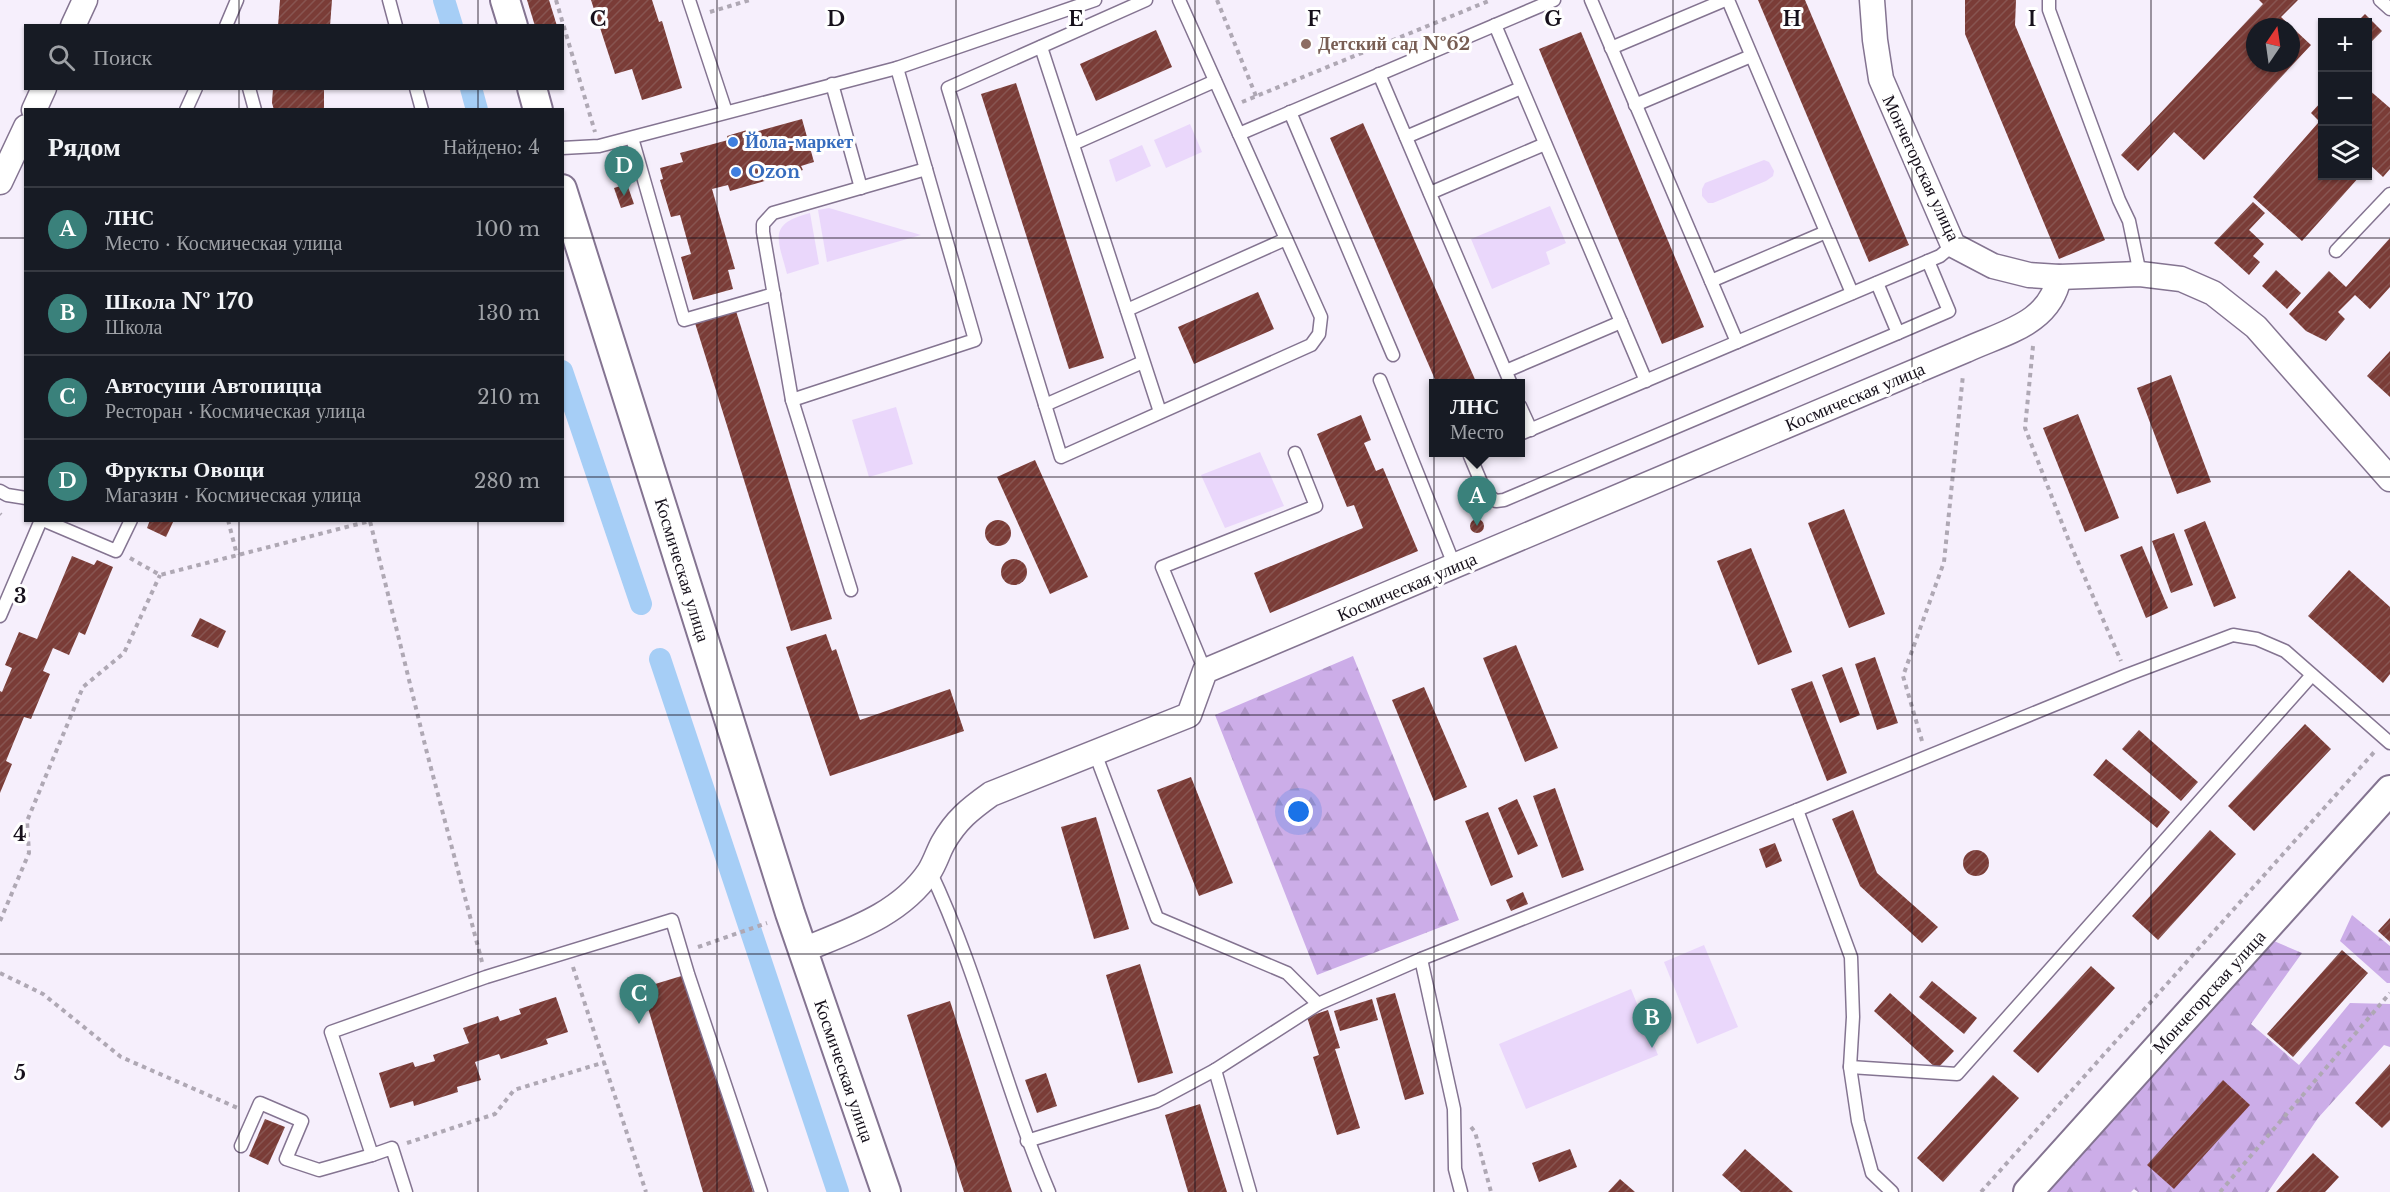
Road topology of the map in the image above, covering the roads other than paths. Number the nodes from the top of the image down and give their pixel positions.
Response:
1 (85, 0) edge
2 (237, 0) edge
3 (388, 0) edge
4 (505, 0) edge
5 (689, 0) edge
6 (1095, 0) edge
7 (1146, 0) edge
8 (1179, 0) edge
9 (1554, 0) edge
10 (1590, 0) edge
11 (1726, 0) edge
12 (1872, 0) edge
13 (2049, 0) edge
14 (74, 24) edge
15 (228, 24) edge
16 (395, 24) edge
17 (512, 24) edge
18 (1495, 25) junction
19 (1041, 46) junction
20 (1611, 48) junction
21 (1751, 56) junction
22 (897, 68) junction
23 (1379, 74) junction
24 (1215, 81) junction
25 (832, 84) junction
26 (1521, 88) junction
27 (43, 90) edge
28 (195, 90) edge
29 (250, 90) edge
30 (417, 90) edge
31 (533, 90) edge
32 (1635, 105) junction
33 (35, 108) edge
34 (187, 108) edge
35 (254, 108) edge
36 (421, 108) edge
37 (537, 108) edge
38 (726, 112) junction
39 (1290, 112) junction
40 (24, 131) edge
41 (1239, 134) junction
42 (1406, 137) junction
43 (632, 138) junction
44 (1073, 144) junction
45 (1545, 144) junction
46 (564, 148) edge
47 (926, 169) junction
48 (0, 182) edge
49 (861, 188) junction
50 (1430, 194) junction
51 (2390, 194) edge
52 (564, 195) edge
53 (1826, 232) junction
54 (1286, 239) junction
55 (1953, 245) junction
56 (2336, 251) dead end
57 (1928, 261) junction
58 (2140, 274) junction
59 (2059, 277) junction
60 (1711, 281) junction
61 (1877, 283) junction
62 (1852, 293) junction
63 (774, 294) junction
64 (1127, 310) junction
65 (1621, 322) junction
66 (1898, 333) junction
67 (1737, 342) junction
68 (1393, 355) dead end
69 (1143, 362) junction
70 (1506, 371) junction
71 (1509, 379) edge
72 (1380, 380) dead end
73 (1646, 381) junction
74 (792, 400) junction
75 (1045, 405) junction
76 (1160, 412) junction
77 (1526, 432) edge
78 (1295, 453) dead end
79 (1470, 457) edge
80 (2390, 479) edge
81 (0, 491) edge
82 (24, 498) edge
83 (41, 522) edge
84 (47, 522) edge
85 (130, 522) edge
86 (1455, 567) junction
87 (851, 590) dead end
88 (0, 616) edge
89 (1205, 672) junction
90 (2312, 675) junction
91 (2388, 741) edge
92 (1095, 753) junction
93 (2390, 790) edge
94 (1797, 810) junction
95 (930, 871) junction
96 (803, 950) junction
97 (1421, 959) junction
98 (1318, 1004) junction
99 (1850, 1067) junction
100 (1215, 1070) junction
101 (1027, 1141) junction
102 (241, 1146) dead end
103 (372, 1155) junction
104 (406, 1192) edge
105 (761, 1192) edge
106 (886, 1192) edge
107 (1049, 1192) edge
108 (1250, 1192) edge
109 (1461, 1192) edge
110 (1892, 1192) edge
111 (2028, 1192) edge

1 - 14 street
2 - 15 lane
3 - 16 lane
4 - 17 street
5 - 38 lane
6 - 22 lane
7 - 19 lane
8 - 24 lane
9 - 18 lane
10 - 20 lane
11 - 20 lane
11 - 21 lane
12 - 55 street, Мончегорская улица
13 - 58 lane
18 - 23 lane
18 - 26 lane
19 - 44 lane
19 - 75 lane
20 - 32 lane
21 - 32 lane
21 - 53 lane
22 - 25 lane
22 - 47 lane
23 - 39 lane
23 - 42 lane
24 - 41 lane
24 - 44 lane
25 - 38 lane
25 - 49 lane
26 - 42 lane
26 - 45 lane
27 - 33 street
28 - 34 lane
29 - 35 lane
30 - 36 lane
31 - 37 street
32 - 60 lane
38 - 43 lane
39 - 41 lane
39 - 68 lane
40 - 48 street
41 - 54 lane
42 - 50 lane
43 - 46 lane
43 - 63 lane
44 - 64 lane
45 - 50 lane
45 - 65 lane
47 - 49 lane
47 - 74 lane
49 - 63 lane
50 - 70 lane
51 - 56 lane
52 - 96 street, Космическая улица
53 - 60 lane
53 - 62 lane
54 - 64 lane
54 - 76 lane
55 - 57 lane
55 - 59 street, Мончегорская улица
57 - 61 lane
57 - 66 lane
58 - 59 street, Мончегорская улица
58 - 80 street, Мончегорская улица
59 - 86 street, Космическая улица
60 - 67 lane
61 - 62 lane
61 - 66 lane
62 - 67 lane
63 - 74 lane
64 - 69 lane
65 - 70 lane
65 - 73 lane
66 - 79 lane
67 - 73 lane
69 - 75 lane
69 - 76 lane
70 - 71 lane
72 - 86 lane
73 - 77 lane
74 - 87 lane
75 - 76 lane
78 - 89 lane
81 - 82 lane
83 - 88 lane
84 - 85 lane
86 - 89 street, Космическая улица
89 - 92 street
90 - 91 lane
90 - 94 lane
90 - 99 lane
92 - 95 street
92 - 98 lane
93 - 111 street, Мончегорская улица
94 - 97 lane
94 - 99 lane
95 - 96 street
95 - 101 lane
96 - 106 street, Космическая улица
97 - 98 lane
97 - 109 lane
98 - 100 lane
99 - 110 lane
100 - 101 lane
100 - 108 lane
101 - 107 lane
102 - 103 lane
103 - 104 lane
103 - 105 lane

